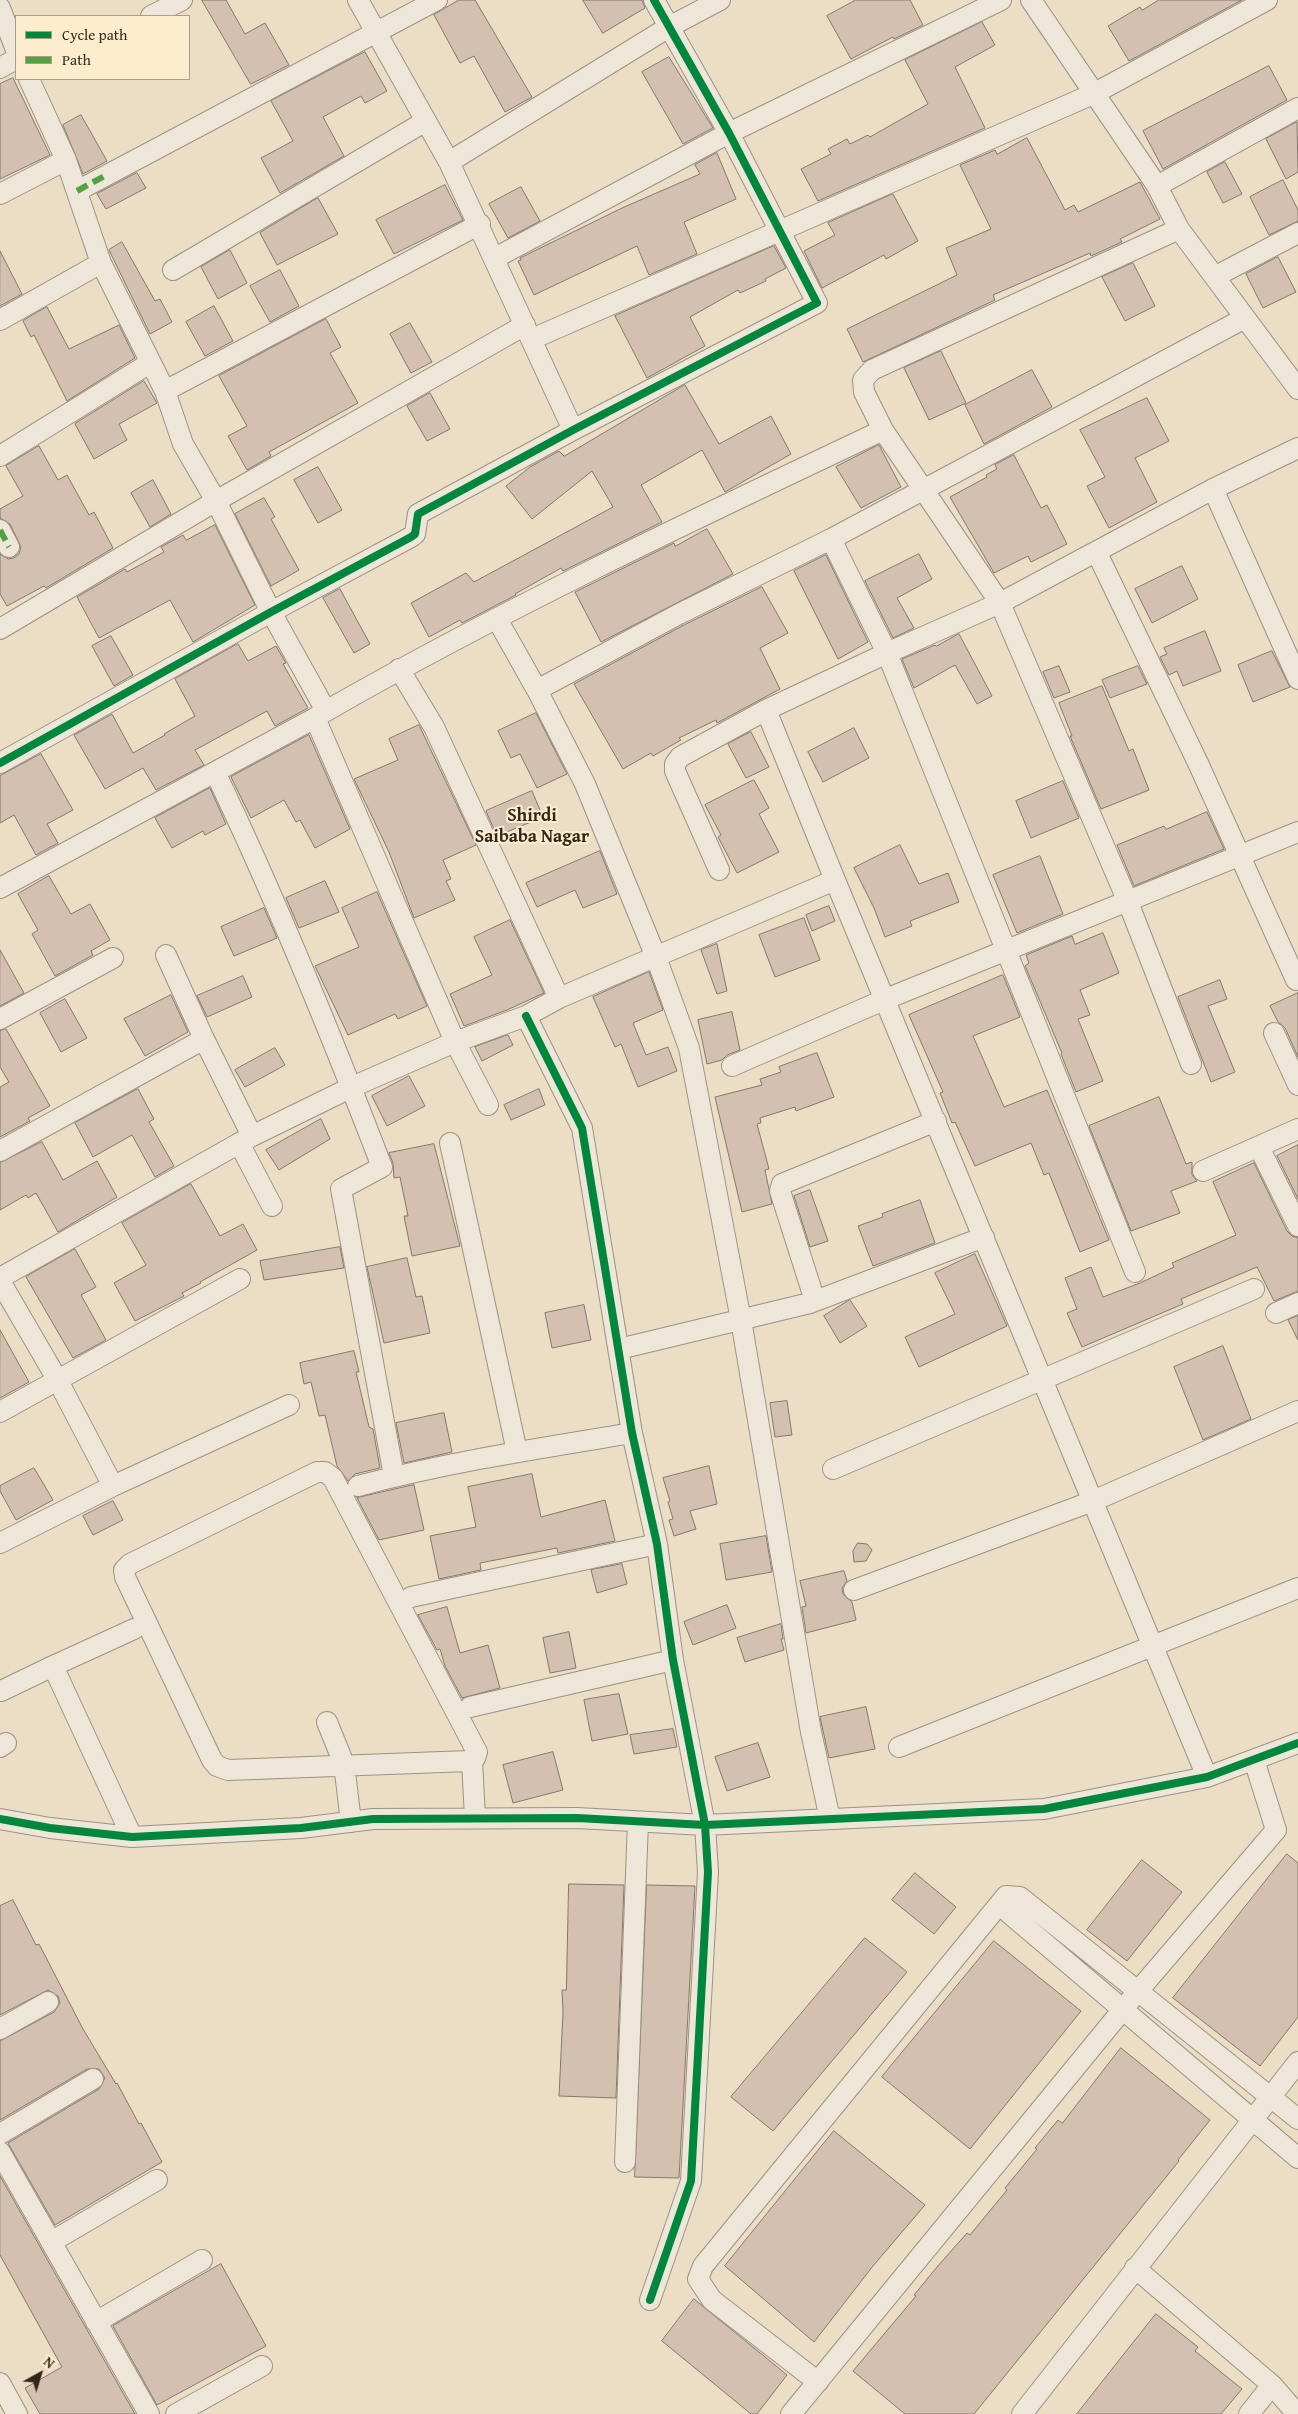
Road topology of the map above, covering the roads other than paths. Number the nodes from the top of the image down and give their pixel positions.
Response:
1 (182, 0) edge
2 (358, 0) edge
3 (437, 0) edge
4 (654, 0) edge
5 (720, 0) edge
6 (1001, 0) edge
7 (1031, 0) edge
8 (1267, 0) edge
9 (0, 8) edge
10 (153, 15) edge
11 (669, 28) junction
12 (375, 33) junction
13 (15, 47) edge
14 (15, 60) edge
15 (0, 68) edge
16 (29, 80) edge
17 (1093, 94) junction
18 (1298, 108) edge
19 (426, 121) junction
20 (729, 133) junction
21 (66, 160) junction
22 (449, 162) junction
23 (1157, 186) junction
24 (77, 191) junction
25 (0, 194) edge
26 (480, 224) junction
27 (1178, 229) junction
28 (779, 230) junction
29 (1298, 233) edge
30 (495, 258) junction
31 (101, 263) junction
32 (172, 270) dead end
33 (1216, 276) junction
34 (1245, 318) junction
35 (0, 320) edge
36 (529, 332) junction
37 (150, 363) junction
38 (1298, 389) edge
39 (165, 391) junction
40 (573, 430) junction
41 (883, 430) junction
42 (1298, 448) edge
43 (0, 456) edge
44 (922, 489) junction
45 (1213, 489) junction
46 (216, 501) junction
47 (831, 539) junction
48 (1097, 552) junction
49 (1000, 603) junction
50 (271, 612) junction
51 (496, 619) junction
52 (0, 629) edge
53 (887, 653) junction
54 (399, 669) junction
55 (1298, 679) edge
56 (538, 690) junction
57 (766, 710) junction
58 (320, 714) junction
59 (0, 763) edge
60 (215, 772) junction
61 (1298, 832) edge
62 (1240, 856) junction
63 (719, 870) dead end
64 (834, 880) junction
65 (0, 888) edge
66 (1128, 902) junction
67 (1006, 951) junction
68 (166, 955) dead end
69 (656, 957) junction
70 (113, 958) dead end
71 (1296, 980) dead end
72 (560, 998) junction
73 (886, 999) junction
74 (526, 1016) junction
75 (0, 1019) edge
76 (1274, 1033) dead end
77 (204, 1039) junction
78 (455, 1042) junction
79 (1191, 1064) dead end
80 (732, 1066) dead end
81 (1298, 1085) edge
82 (352, 1087) junction
83 (488, 1105) dead end
84 (936, 1121) junction
85 (1298, 1129) edge
86 (245, 1140) junction
87 (450, 1143) dead end
88 (1259, 1147) junction
89 (0, 1151) edge
90 (1203, 1171) dead end
91 (272, 1206) dead end
92 (1298, 1226) edge
93 (984, 1237) junction
94 (1134, 1272) dead end
95 (240, 1279) dead end
96 (0, 1280) edge
97 (1254, 1289) dead end
98 (814, 1301) junction
99 (1298, 1303) edge
100 (1276, 1313) dead end
101 (742, 1320) junction
102 (619, 1348) junction
103 (1042, 1379) junction
104 (57, 1380) junction
105 (289, 1405) dead end
106 (1298, 1411) edge
107 (0, 1412) edge
108 (632, 1433) junction
109 (517, 1452) junction
110 (833, 1469) dead end
111 (394, 1476) junction
112 (113, 1486) junction
113 (358, 1486) dead end
114 (1093, 1500) junction
115 (0, 1542) edge
116 (657, 1544) junction
117 (1298, 1588) edge
118 (854, 1590) dead end
119 (411, 1597) dead end
120 (134, 1629) dead end
121 (1153, 1647) junction
122 (673, 1660) junction
123 (54, 1666) junction
124 (1, 1691) dead end
125 (470, 1707) dead end
126 (327, 1722) dead end
127 (1298, 1743) edge
128 (899, 1747) dead end
129 (472, 1760) junction
130 (1254, 1760) junction
131 (344, 1764) junction
132 (1207, 1776) junction
133 (475, 1818) junction
134 (0, 1819) edge
135 (830, 1819) junction
136 (351, 1822) junction
137 (638, 1822) junction
138 (705, 1825) junction
139 (132, 1837) junction
140 (1006, 1896) junction
141 (1138, 1991) junction
142 (48, 2002) dead end
143 (1123, 2010) junction
144 (0, 2029) edge
145 (1298, 2062) edge
146 (93, 2078) dead end
147 (1269, 2095) junction
148 (1252, 2118) junction
149 (1298, 2119) edge
150 (0, 2134) edge
151 (0, 2152) edge
152 (1298, 2158) edge
153 (625, 2162) dead end
154 (157, 2180) dead end
155 (51, 2242) junction
156 (202, 2260) dead end
157 (1136, 2268) junction
158 (650, 2300) dead end
159 (96, 2322) junction
160 (262, 2366) dead end
161 (818, 2382) junction
162 (1272, 2385) junction
163 (1, 2389) edge
164 (17, 2414) edge
165 (149, 2414) edge
166 (176, 2414) edge
167 (791, 2414) edge
168 (1022, 2414) edge
169 (1249, 2414) edge
170 (1297, 2414) edge

1 - 10 street
2 - 12 street
3 - 12 street
4 - 11 street
5 - 11 street
6 - 20 street
7 - 17 street
8 - 17 street
9 - 13 street
11 - 20 street
11 - 22 street
12 - 19 street
12 - 24 street
14 - 15 street
16 - 21 street
17 - 23 street
17 - 28 street
18 - 23 street
19 - 22 street
19 - 32 street
20 - 28 street
20 - 30 street
21 - 24 street
21 - 25 street
22 - 26 street
23 - 27 street
24 - 31 street
26 - 30 street
26 - 39 street
27 - 33 street
27 - 41 street
28 - 36 street
28 - 40 street
29 - 33 street
30 - 36 street
31 - 35 street
31 - 37 street
33 - 34 street
34 - 38 street
34 - 44 street
36 - 40 street
36 - 46 street
37 - 39 street
37 - 43 street
39 - 46 street
40 - 50 street
41 - 44 street
41 - 51 street
42 - 45 street
44 - 47 street
44 - 49 street
45 - 48 street
45 - 55 street
46 - 50 street
46 - 52 street
47 - 53 street
47 - 56 street
48 - 49 street
48 - 62 street
49 - 53 street
49 - 66 street
50 - 58 street
50 - 59 street
51 - 54 street
51 - 56 street
53 - 57 street
53 - 67 street
54 - 58 street
54 - 72 street
56 - 69 street
57 - 63 street
57 - 64 street
58 - 60 street
58 - 78 street
60 - 65 street
60 - 82 street
61 - 62 street
62 - 66 street
62 - 71 street
64 - 69 street
64 - 73 street
66 - 67 street
66 - 79 street
67 - 73 street
67 - 94 street
68 - 77 street
69 - 72 street
69 - 101 street
70 - 75 street
72 - 74 street
73 - 80 street
73 - 84 street
74 - 78 street
74 - 102 street
76 - 81 street
77 - 86 street
77 - 89 street
78 - 82 street
78 - 83 street
82 - 86 street
82 - 111 street
84 - 93 street
84 - 98 street
85 - 88 street
86 - 91 street
86 - 96 street
87 - 109 street
88 - 90 street
88 - 92 street
93 - 98 street
93 - 103 street
95 - 104 street
96 - 104 street
97 - 103 street
98 - 101 street
99 - 100 street
101 - 102 street
101 - 135 street
102 - 108 street
103 - 110 street
103 - 114 street
104 - 107 street
104 - 112 street
105 - 112 street
106 - 114 street
108 - 109 street
108 - 116 street
109 - 111 street
111 - 113 street
112 - 115 street
114 - 118 street
114 - 121 street
116 - 119 street
116 - 122 street
117 - 121 street
120 - 123 street
121 - 128 street
121 - 132 street
122 - 125 street
122 - 138 street
123 - 124 street
123 - 139 street
126 - 131 street
127 - 130 street
129 - 131 street
129 - 131 street
129 - 133 street
130 - 132 street
130 - 141 street
131 - 136 street
132 - 135 street
133 - 136 street
133 - 137 street
134 - 139 street
135 - 138 street
136 - 139 street
137 - 138 street
137 - 153 street
138 - 158 street
140 - 141 street
140 - 143 street
140 - 161 street
141 - 143 street
141 - 147 street
142 - 144 street
143 - 148 street
143 - 161 street
145 - 147 street
146 - 150 street
147 - 148 street
147 - 149 street
148 - 152 street
148 - 157 street
151 - 155 street
154 - 155 street
155 - 159 street
156 - 159 street
157 - 162 street
157 - 168 street
159 - 165 street
160 - 166 street
161 - 167 street
162 - 169 street
162 - 170 street
163 - 164 street

